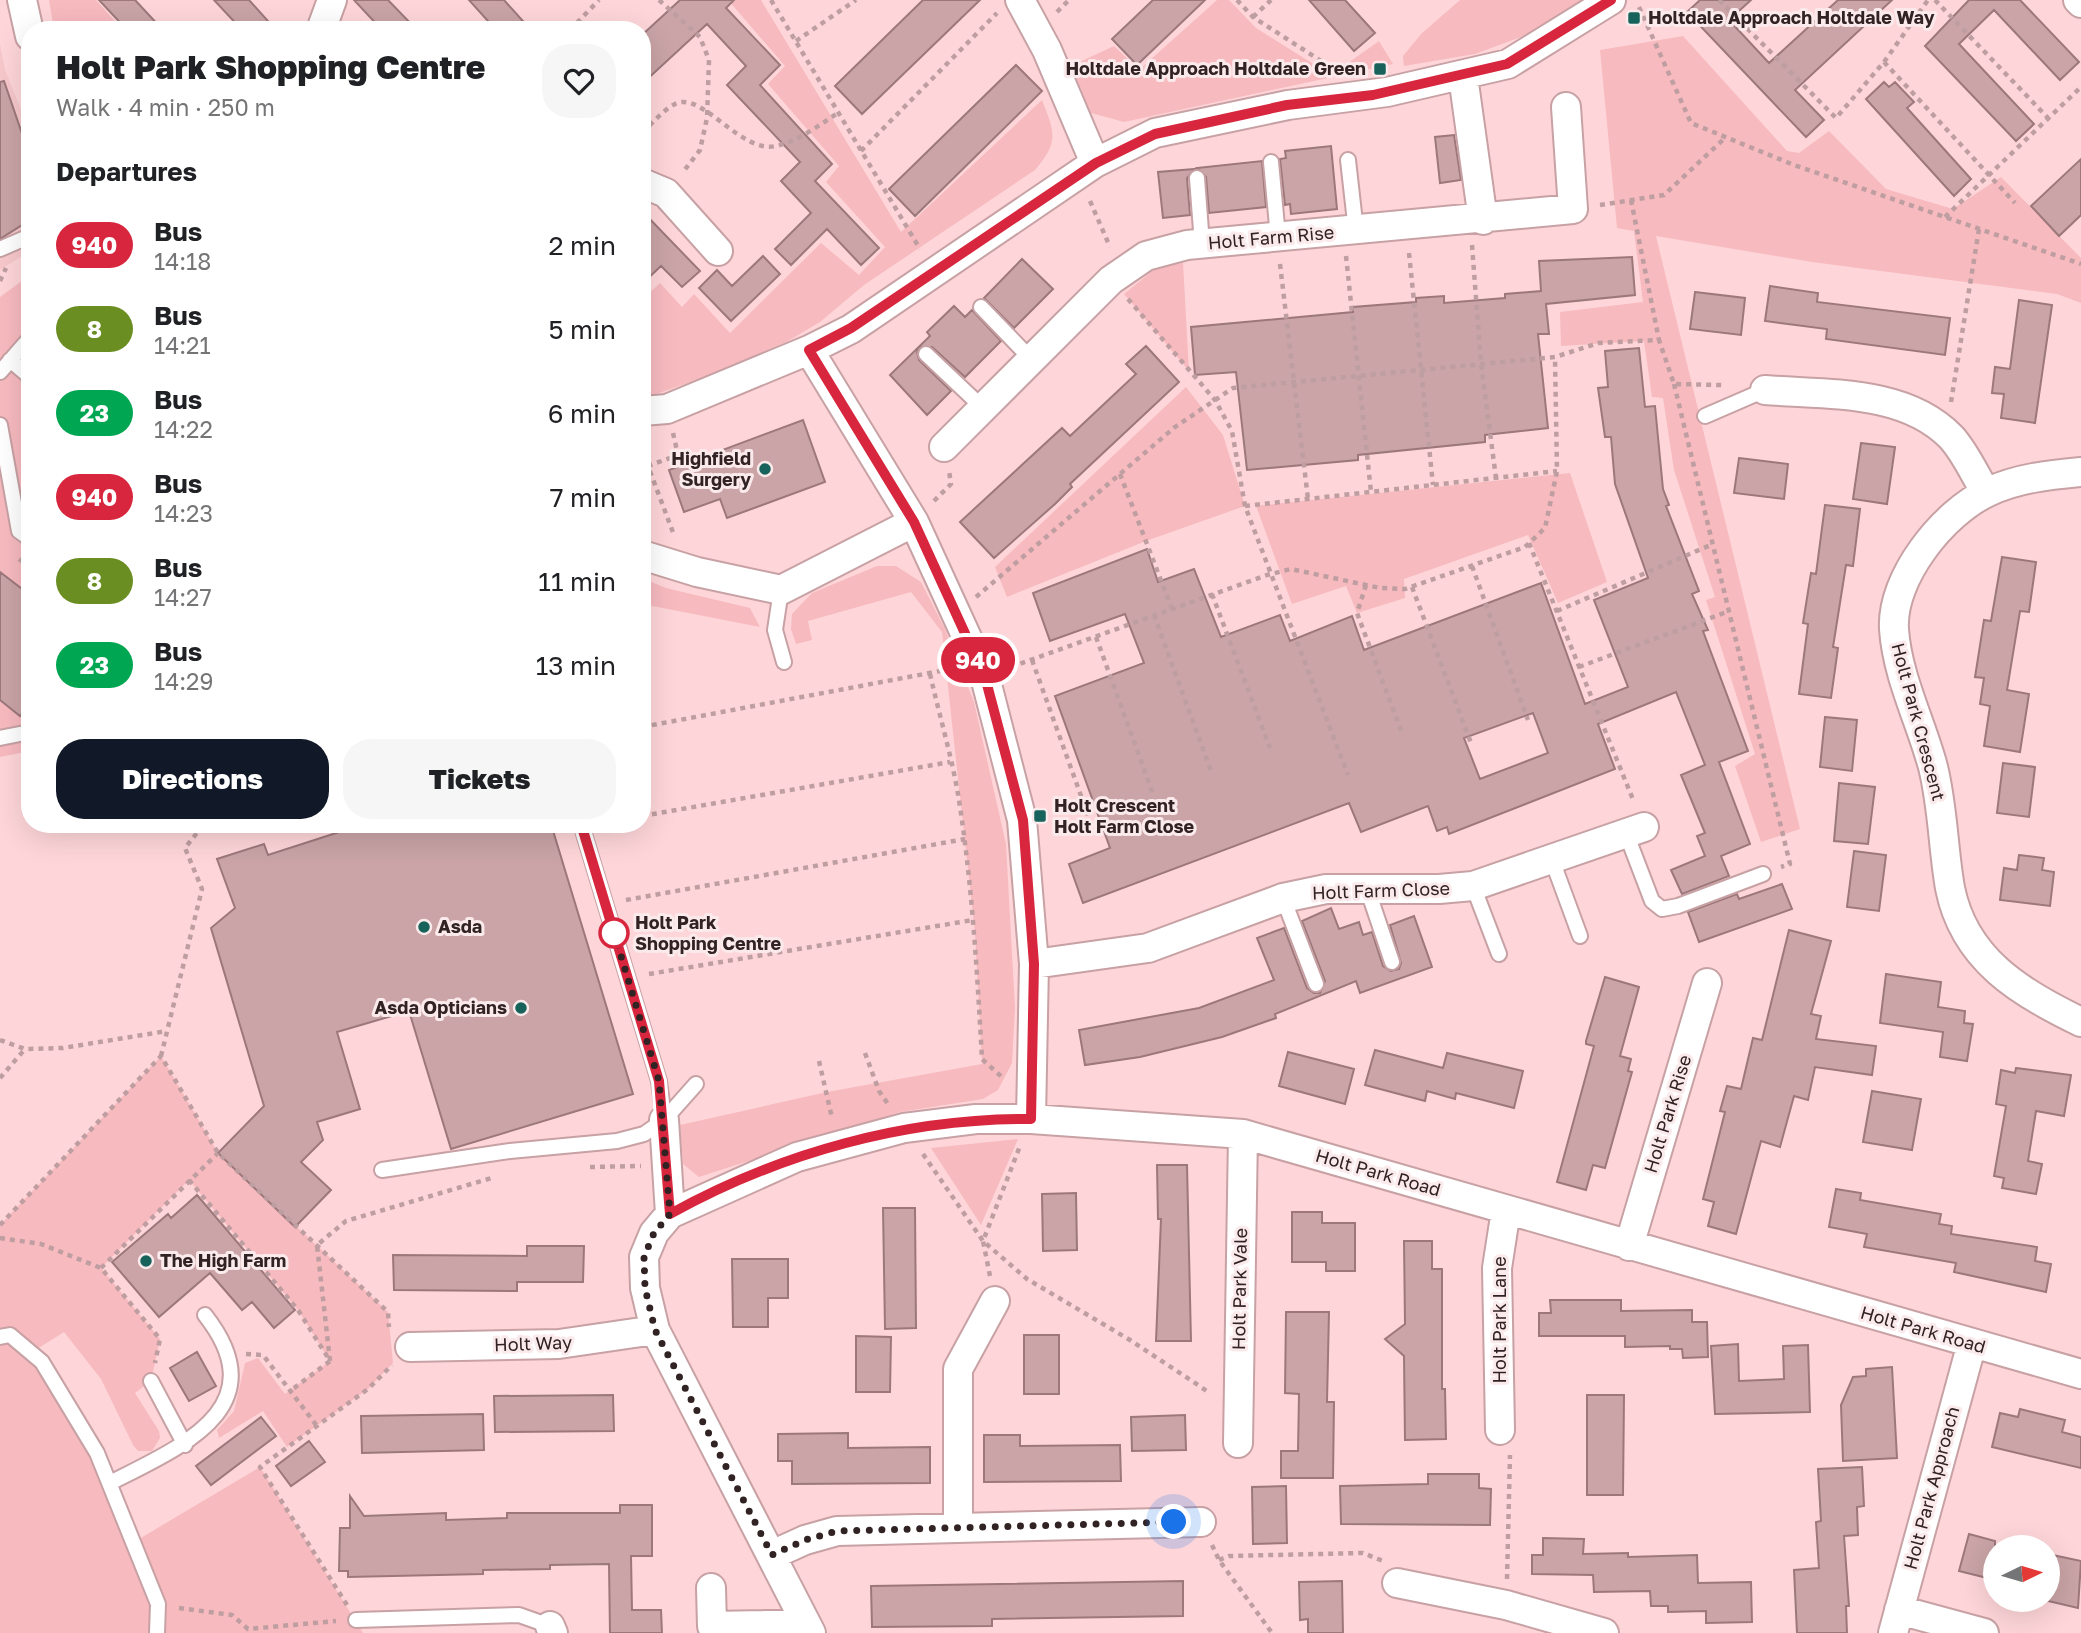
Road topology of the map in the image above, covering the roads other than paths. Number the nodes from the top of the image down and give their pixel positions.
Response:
1 (22, 0) edge
2 (332, 0) edge
3 (1611, 0) edge
4 (1011, 5) edge
5 (27, 21) edge
6 (324, 21) edge
7 (1463, 76) junction
8 (1566, 107) dead end
9 (1348, 160) dead end
10 (1271, 162) dead end
11 (1087, 168) junction
12 (1197, 178) dead end
13 (654, 188) edge
14 (1477, 221) junction
15 (1350, 231) junction
16 (1278, 237) junction
17 (21, 240) edge
18 (1202, 244) junction
19 (0, 249) edge
20 (718, 251) dead end
21 (981, 307) dead end
22 (21, 348) edge
23 (809, 350) junction
24 (926, 354) dead end
25 (10, 360) junction
26 (1032, 360) junction
27 (21, 369) edge
28 (0, 372) edge
29 (1765, 390) joint
30 (983, 408) junction
31 (655, 410) edge
32 (1705, 416) dead end
33 (0, 425) edge
34 (944, 447) road end
35 (2081, 472) edge
36 (1986, 493) junction
37 (914, 522) junction
38 (21, 532) edge
39 (654, 559) edge
40 (781, 590) junction
41 (784, 662) dead end
42 (21, 734) edge
43 (0, 738) edge
44 (1635, 830) joint
45 (584, 833) edge
46 (1552, 860) junction
47 (1763, 874) road end
48 (1473, 886) junction
49 (1367, 888) junction
50 (1283, 898) junction
51 (1580, 936) dead end
52 (1499, 954) dead end
53 (1392, 962) dead end
54 (1034, 964) junction
55 (1707, 983) dead end
56 (1317, 984) dead end
57 (2081, 1022) edge
58 (696, 1084) dead end
59 (1031, 1111) junction
60 (664, 1120) junction
61 (1243, 1134) junction
62 (382, 1170) dead end
63 (1506, 1210) junction
64 (670, 1214) junction
65 (1629, 1246) junction
66 (995, 1301) road end
67 (205, 1315) dead end
68 (655, 1330) junction
69 (0, 1337) edge
70 (400, 1342) road end
71 (1972, 1343) junction
72 (2081, 1374) edge
73 (151, 1381) road end
74 (1500, 1430) road end
75 (1238, 1443) dead end
76 (185, 1445) junction
77 (110, 1483) junction
78 (1201, 1522) road end
79 (958, 1526) junction
80 (772, 1555) junction
81 (1397, 1583) road end
82 (711, 1588) dead end
83 (356, 1620) road end
84 (1896, 1621) edge
85 (809, 1628) edge
86 (551, 1629) edge
87 (157, 1633) edge
88 (1604, 1633) edge
89 (1984, 1633) edge

1 - 5 street
2 - 6 street
3 - 7 street
4 - 11 street
7 - 11 street
7 - 14 street
8 - 14 street, Holt Farm Rise
9 - 15 lane
10 - 16 lane
11 - 23 street
12 - 18 lane
13 - 20 street
14 - 15 street, Holt Farm Rise
15 - 16 street, Holt Farm Rise
16 - 18 street, Holt Farm Rise
17 - 19 lane
18 - 26 street, Holt Farm Rise
21 - 26 lane
22 - 25 lane
23 - 31 street
23 - 37 street
24 - 30 lane
25 - 27 lane
25 - 28 lane
26 - 30 street, Holt Farm Rise
29 - 32 lane
29 - 36 street
30 - 34 street, Holt Farm Rise
33 - 38 lane
35 - 36 street, Holt Park Crescent
36 - 57 street, Holt Park Crescent
37 - 40 street
37 - 54 street
39 - 40 street
40 - 41 lane
42 - 43 lane
44 - 46 street, Holt Farm Close
44 - 47 lane
45 - 60 lane
46 - 48 street, Holt Farm Close
46 - 51 lane
48 - 49 street, Holt Farm Close
48 - 52 lane
49 - 50 street, Holt Farm Close
49 - 53 lane
50 - 54 street, Holt Farm Close
50 - 56 lane
54 - 59 street
55 - 65 street, Holt Park Rise
58 - 60 lane
59 - 61 street, Holt Park Road
59 - 64 street, Holt Park Road
60 - 62 lane
60 - 64 street
61 - 63 street, Holt Park Road
61 - 75 street, Holt Park Vale
63 - 65 street, Holt Park Road
63 - 74 street, Holt Park Lane
64 - 68 street
65 - 71 street, Holt Park Road
66 - 79 street
67 - 76 lane
68 - 70 street, Holt Way
68 - 80 street
69 - 77 lane
71 - 72 street, Holt Park Road
71 - 84 street, Holt Park Approach
73 - 76 lane
76 - 77 lane
77 - 87 lane
78 - 79 street
79 - 80 street
80 - 85 street
81 - 88 street
82 - 85 street
83 - 86 lane
84 - 89 street

